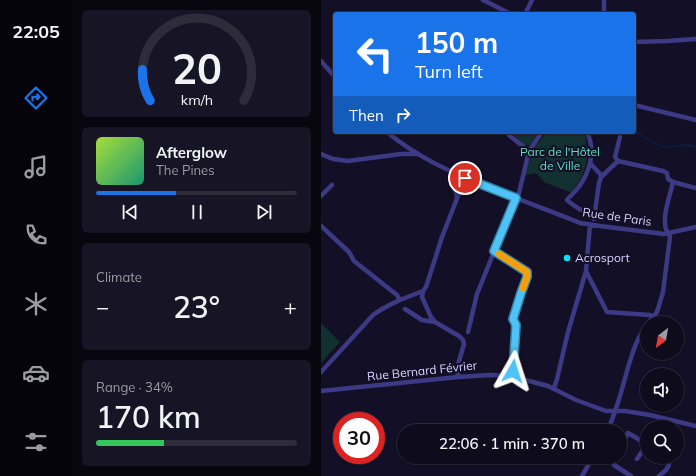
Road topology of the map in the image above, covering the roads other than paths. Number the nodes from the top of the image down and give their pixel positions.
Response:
1 (483, 0) edge
2 (532, 0) edge
3 (604, 0) edge
4 (507, 12) edge
5 (526, 12) edge
6 (604, 12) edge
7 (696, 39) edge
8 (636, 42) edge
9 (321, 61) edge
10 (333, 75) edge
11 (636, 105) edge
12 (696, 120) edge
13 (390, 134) edge
14 (508, 134) edge
15 (541, 134) edge
16 (588, 134) edge
17 (620, 137) dead end
18 (401, 143) junction
19 (529, 151) junction
20 (321, 154) edge
21 (401, 154) junction
22 (418, 155) junction
23 (618, 160) junction
24 (590, 163) junction
25 (459, 175) junction
26 (602, 176) junction
27 (465, 178) junction
28 (673, 182) junction
29 (332, 185) dead end
30 (696, 188) edge
31 (321, 196) edge
32 (457, 197) junction
33 (516, 198) junction
34 (592, 217) junction
35 (590, 225) junction
36 (321, 226) edge
37 (696, 227) edge
38 (668, 233) junction
39 (494, 251) junction
40 (586, 271) junction
41 (423, 291) junction
42 (400, 300) junction
43 (405, 308) dead end
44 (652, 316) edge
45 (654, 316) edge
46 (435, 322) junction
47 (468, 332) dead end
48 (640, 336) edge
49 (321, 372) edge
50 (458, 377) junction
51 (512, 377) junction
52 (554, 388) junction
53 (321, 391) edge
54 (615, 411) junction
55 (610, 424) edge
56 (696, 426) edge
57 (627, 435) edge
58 (640, 440) edge
59 (640, 456) edge
60 (637, 459) dead end
61 (589, 464) edge
62 (614, 464) edge
63 (668, 464) edge
64 (582, 476) edge
65 (631, 476) edge
66 (659, 476) edge

1 - 4 street
2 - 5 street
3 - 6 street
7 - 8 street
9 - 10 street
11 - 12 street
13 - 18 street, Rue de Paris
14 - 19 street
15 - 19 street
16 - 24 street
17 - 23 street
18 - 21 street
18 - 22 street, Rue de Paris
19 - 33 street
20 - 21 street
21 - 22 street
22 - 25 street, Rue de Paris
23 - 26 street
23 - 28 street
24 - 26 street
24 - 34 street
25 - 27 street, Rue de Paris
25 - 32 street
26 - 34 street
27 - 32 street
27 - 33 street, Rue de Paris
28 - 30 street
28 - 38 street
29 - 31 street
32 - 41 street
33 - 35 street, Rue de Paris
33 - 39 street
34 - 35 street
34 - 35 street
35 - 38 street, Rue de Paris
35 - 40 street
36 - 42 street
37 - 38 street, Rue de Paris
38 - 45 street
39 - 47 street
39 - 51 street
40 - 44 street
40 - 52 street
41 - 42 street
41 - 46 street
42 - 49 street
43 - 46 street
46 - 50 street
48 - 54 street
50 - 51 street, Rue Bernard Février
50 - 53 street, Rue Bernard Février
51 - 52 street, Rue Bernard Février
52 - 54 street, Rue Bernard Février
54 - 55 street
54 - 56 street, Rue Bernard Février
57 - 58 street
59 - 60 street
61 - 64 street
62 - 65 street
63 - 66 street

